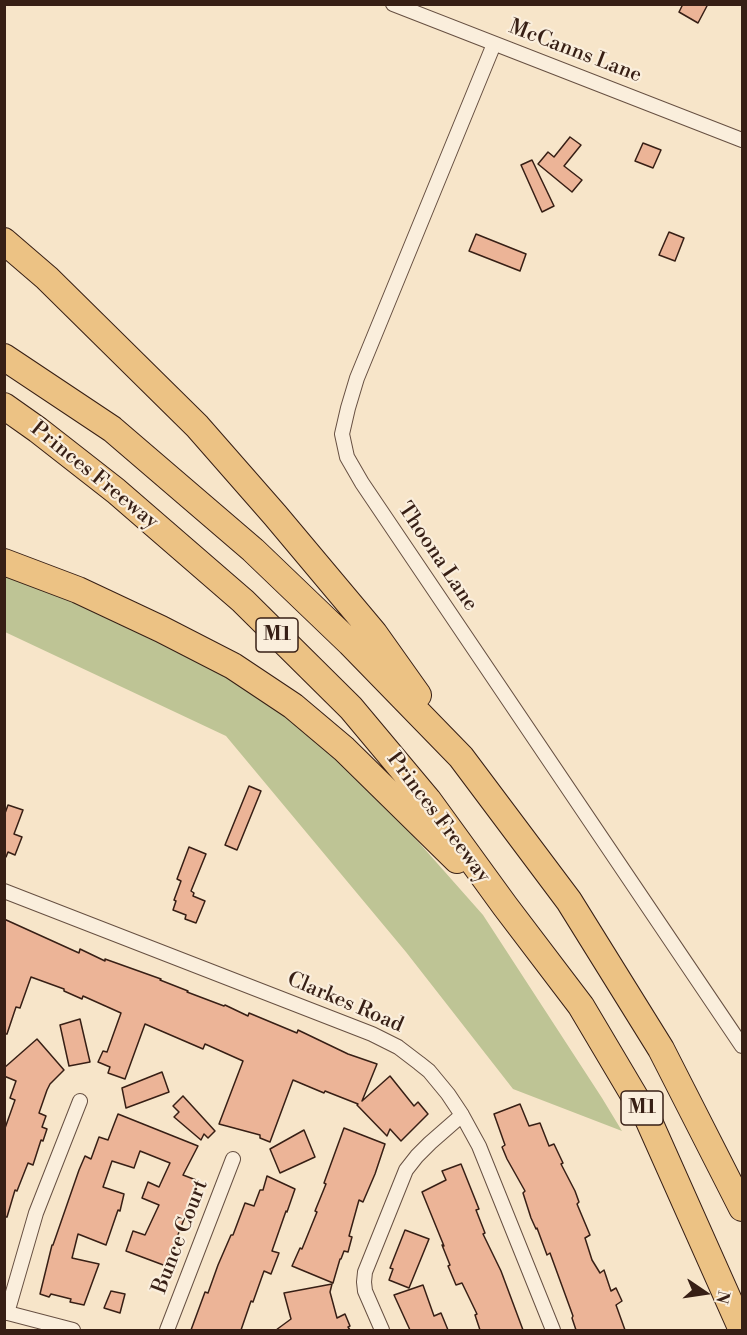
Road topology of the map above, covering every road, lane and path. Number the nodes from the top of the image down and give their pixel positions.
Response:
1 (393, 4) edge
2 (494, 44) junction
3 (742, 140) edge
4 (4, 241) edge
5 (4, 357) edge
6 (4, 406) edge
7 (4, 562) edge
8 (460, 757) junction
9 (4, 891) edge
10 (505, 906) junction
11 (742, 1046) edge
12 (80, 1101) dead end
13 (462, 1115) junction
14 (233, 1159) dead end
15 (742, 1208) edge
16 (6, 1313) edge
17 (73, 1330) edge
18 (167, 1330) edge
19 (381, 1330) edge
20 (553, 1330) edge
21 (742, 1330) edge

1 - 2 street, McCanns Lane
2 - 3 street, McCanns Lane
2 - 11 street, Thoona Lane
4 - 8 highway
5 - 8 highway, Princes Freeway / M1
6 - 10 highway, Princes Freeway / M1
7 - 10 highway
8 - 15 highway, Princes Freeway / M1
9 - 13 street, Clarkes Road
10 - 21 highway, Princes Freeway / M1
12 - 16 street
13 - 19 street
13 - 20 street, Clarkes Road
14 - 18 street, Bunce Court
16 - 17 street

